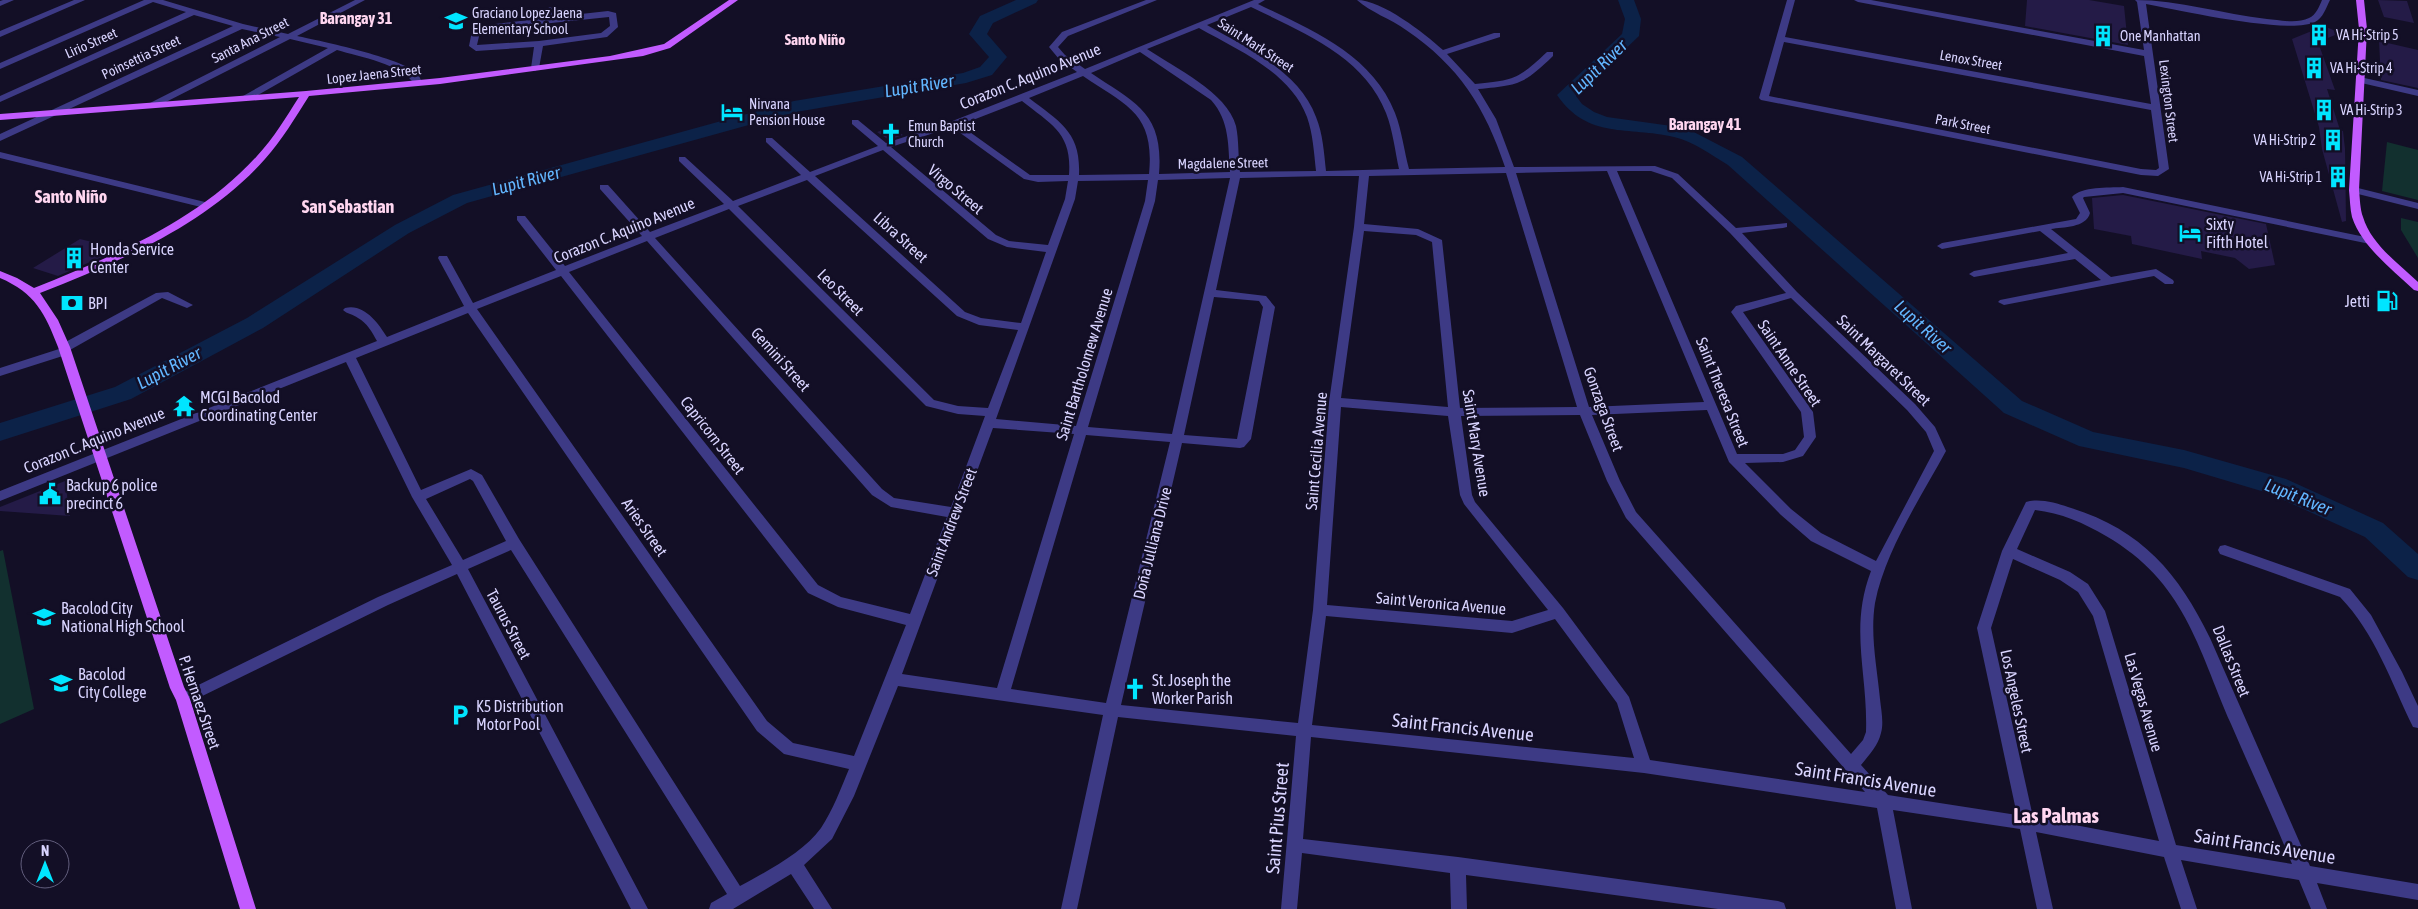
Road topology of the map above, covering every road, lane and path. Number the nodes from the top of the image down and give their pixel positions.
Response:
1 (10, 0) edge
2 (81, 0) edge
3 (152, 0) edge
4 (361, 0) edge
5 (734, 0) edge
6 (1153, 0) edge
7 (1261, 0) edge
8 (1361, 0) edge
9 (1791, 0) edge
10 (1858, 0) edge
11 (2140, 0) edge
12 (2326, 0) edge
13 (2360, 0) edge
14 (0, 4) edge
15 (1251, 4) junction
16 (552, 9) dead end
17 (193, 12) junction
18 (549, 20) junction
19 (1200, 25) junction
20 (241, 26) junction
21 (0, 34) edge
22 (1497, 35) dead end
23 (287, 36) junction
24 (1780, 39) junction
25 (539, 44) junction
26 (336, 48) junction
27 (1141, 49) junction
28 (1441, 52) junction
29 (1550, 54) dead end
30 (2149, 54) junction
31 (0, 66) edge
32 (535, 68) junction
33 (1083, 71) junction
34 (2360, 80) junction
35 (418, 83) junction
36 (1473, 87) junction
37 (2418, 93) edge
38 (306, 94) junction
39 (1024, 97) junction
40 (246, 98) junction
41 (0, 99) edge
42 (153, 105) junction
43 (2157, 108) junction
44 (52, 114) junction
45 (0, 117) edge
46 (854, 122) dead end
47 (953, 124) junction
48 (0, 138) edge
49 (769, 140) dead end
50 (883, 147) junction
51 (0, 155) edge
52 (682, 159) dead end
53 (1610, 168) junction
54 (1510, 170) junction
55 (1405, 173) junction
56 (2158, 173) joint
57 (1322, 174) junction
58 (1364, 174) junction
59 (809, 175) junction
60 (1235, 177) junction
61 (1154, 178) junction
62 (1074, 179) junction
63 (604, 187) dead end
64 (2354, 190) junction
65 (205, 205) junction
66 (731, 205) junction
67 (2418, 206) edge
68 (521, 218) dead end
69 (1782, 225) dead end
70 (1359, 227) junction
71 (2044, 228) junction
72 (1734, 231) junction
73 (650, 236) junction
74 (2370, 241) junction
75 (1942, 246) dead end
76 (1052, 249) junction
77 (2077, 255) junction
78 (442, 258) dead end
79 (562, 271) junction
80 (0, 274) edge
81 (1974, 274) dead end
82 (2109, 281) junction
83 (2169, 282) dead end
84 (2418, 288) edge
85 (34, 292) junction
86 (1210, 293) junction
87 (1793, 294) junction
88 (2004, 302) dead end
89 (187, 305) dead end
90 (470, 307) junction
91 (349, 310) dead end
92 (1025, 327) junction
93 (384, 342) junction
94 (64, 349) junction
95 (349, 354) junction
96 (0, 372) edge
97 (1335, 402) junction
98 (1710, 406) junction
99 (1584, 411) junction
100 (1454, 412) junction
101 (991, 418) junction
102 (1080, 432) junction
103 (1177, 440) junction
104 (102, 454) junction
105 (1733, 459) junction
106 (0, 496) edge
107 (418, 497) junction
108 (2031, 505) joint
109 (955, 513) junction
110 (514, 543) junction
111 (2225, 550) dead end
112 (2009, 551) junction
113 (460, 567) junction
114 (1879, 569) junction
115 (1320, 610) junction
116 (1558, 612) junction
117 (914, 622) junction
118 (894, 679) junction
119 (1002, 694) junction
120 (182, 699) junction
121 (1112, 710) junction
122 (2418, 722) edge
123 (1304, 730) junction
124 (859, 764) junction
125 (1852, 765) junction
126 (1644, 766) junction
127 (1884, 802) junction
128 (2024, 823) junction
129 (1295, 845) junction
130 (2170, 851) junction
131 (794, 864) junction
132 (1458, 865) junction
133 (2305, 872) junction
134 (2418, 892) edge
135 (737, 896) junction
136 (248, 909) edge
137 (640, 909) edge
138 (717, 909) edge
139 (824, 909) edge
140 (1069, 909) edge
141 (1289, 909) edge
142 (1459, 909) edge
143 (1778, 909) edge
144 (1904, 909) edge
145 (2045, 909) edge
146 (2189, 909) edge
147 (2319, 909) edge

1 - 14 street
2 - 21 street
3 - 17 street
3 - 31 street
4 - 23 street, Santa Ana Street
5 - 32 main road, Lopez Jaena Street
6 - 33 street, Saint Bartholomew Avenue
7 - 15 street, Corazon C. Aquino Avenue
8 - 28 street, Gonzaga Street
9 - 24 street
10 - 30 street
11 - 12 street
11 - 30 street, Lexington Street
13 - 34 main road
15 - 19 street, Corazon C. Aquino Avenue
15 - 55 street
16 - 18 street
17 - 20 street
17 - 41 street, Lirio Street
18 - 25 street
18 - 25 street
19 - 27 street, Corazon C. Aquino Avenue
19 - 57 street, Saint Mark Street
20 - 23 street
20 - 44 street, Poinsettia Street
22 - 28 street
23 - 26 street
23 - 42 street, Santa Ana Street
24 - 43 street, Lenox Street
24 - 56 street, Park Street
25 - 32 street
26 - 35 street
26 - 40 street
27 - 33 street, Corazon C. Aquino Avenue
27 - 60 street, Doña Julliana Drive
28 - 36 street, Gonzaga Street
29 - 36 street
30 - 43 street, Lexington Street
32 - 35 main road, Lopez Jaena Street
33 - 39 street, Corazon C. Aquino Avenue
33 - 61 street, Saint Bartholomew Avenue
34 - 37 street
34 - 64 main road
35 - 38 main road, Lopez Jaena Street
36 - 54 street, Gonzaga Street
38 - 40 main road, Lopez Jaena Street
38 - 65 main road
39 - 47 street, Corazon C. Aquino Avenue
39 - 62 street, Saint Andrew Street
40 - 42 main road, Lopez Jaena Street
42 - 44 main road, Lopez Jaena Street
43 - 56 street, Lexington Street
44 - 45 main road, Lopez Jaena Street
44 - 48 street, Poinsettia Street
46 - 50 street, Virgo Street
47 - 50 street, Corazon C. Aquino Avenue
47 - 62 street, Magdalene Street
49 - 59 street, Libra Street
50 - 59 street, Corazon C. Aquino Avenue
50 - 76 street, Virgo Street
51 - 65 street
52 - 66 street, Leo Street
53 - 54 street, Saint Margaret Street
53 - 72 street, Saint Margaret Street
53 - 98 street, Saint Theresa Street
54 - 55 street, Magdalene Street
54 - 99 street, Gonzaga Street
55 - 58 street, Magdalene Street
57 - 58 street, Magdalene Street
57 - 60 street, Magdalene Street
58 - 70 street, Saint Cecilia Avenue
59 - 66 street, Corazon C. Aquino Avenue
59 - 92 street, Libra Street
60 - 61 street, Magdalene Street
60 - 86 street, Doña Julliana Drive
61 - 62 street, Magdalene Street
61 - 102 street, Saint Bartholomew Avenue
62 - 76 street, Saint Andrew Street
63 - 73 street, Gemini Street
64 - 67 street
64 - 74 main road
65 - 85 main road
66 - 73 street, Corazon C. Aquino Avenue
66 - 101 street, Leo Street
68 - 79 street, Capricorn Street
69 - 72 street
70 - 97 street, Saint Cecilia Avenue
70 - 100 street, Saint Mary Avenue
71 - 74 street
71 - 75 street
71 - 77 street
72 - 87 street, Saint Margaret Street
73 - 79 street, Corazon C. Aquino Avenue
73 - 109 street, Gemini Street
74 - 84 main road
76 - 92 street, Saint Andrew Street
77 - 81 street
77 - 82 street
78 - 90 street, Aries Street
79 - 90 street, Corazon C. Aquino Avenue
79 - 117 street, Capricorn Street
80 - 85 main road, P. Hernaez Street
82 - 83 street
82 - 88 street
85 - 94 main road, P. Hernaez Street
86 - 103 street, Doña Julliana Drive
86 - 103 street, Leo Street
87 - 105 street, Saint Anne Street
87 - 114 street, Saint Margaret Street
89 - 94 street
90 - 93 street, Corazon C. Aquino Avenue
90 - 124 street, Aries Street
91 - 93 street
92 - 101 street, Saint Andrew Street
93 - 95 street, Corazon C. Aquino Avenue
94 - 96 street
94 - 104 main road, P. Hernaez Street
95 - 104 street, Corazon C. Aquino Avenue
95 - 107 street, Taurus Street
97 - 100 street
97 - 115 street, Saint Cecilia Avenue
98 - 99 street
98 - 105 street, Saint Theresa Street
99 - 100 street
99 - 125 street, Gonzaga Street
100 - 116 street, Saint Mary Avenue
101 - 102 street, Leo Street
101 - 109 street, Saint Andrew Street
102 - 103 street, Leo Street
102 - 119 street, Saint Bartholomew Avenue
103 - 121 street, Doña Julliana Drive
104 - 106 street, Corazon C. Aquino Avenue
104 - 120 main road, P. Hernaez Street
105 - 114 street, Saint Theresa Street
107 - 110 street
107 - 113 street, Taurus Street
108 - 112 street, Los Angeles Street
108 - 133 street, Dallas Street
109 - 117 street, Saint Andrew Street
110 - 113 street
110 - 135 street
111 - 122 street
112 - 128 street, Los Angeles Street
112 - 130 street, Las Vegas Avenue
113 - 120 street
113 - 137 street, Taurus Street
114 - 125 street, Saint Margaret Street
115 - 116 street, Saint Veronica Avenue
115 - 123 street, Saint Cecilia Avenue
116 - 126 street, Saint Mary Avenue
117 - 118 street, Saint Andrew Street
118 - 119 street, Saint Francis Avenue
118 - 124 street, Saint Andrew Street
119 - 121 street, Saint Francis Avenue
120 - 136 main road, P. Hernaez Street
121 - 123 street, Saint Francis Avenue
121 - 140 street, Doña Julliana Drive
123 - 126 street, Saint Francis Avenue
123 - 129 street, Saint Pius Street
124 - 131 street, Saint Andrew Street
125 - 127 street, Gonzaga Street
126 - 127 street, Saint Francis Avenue
127 - 128 street, Saint Francis Avenue
127 - 144 street
128 - 130 street, Saint Francis Avenue
128 - 145 street, Los Angeles Street
129 - 132 street
129 - 141 street, Saint Pius Street
130 - 133 street, Saint Francis Avenue
130 - 146 street, Las Vegas Avenue
131 - 135 street, Saint Andrew Street
131 - 139 street
132 - 142 street
132 - 143 street
133 - 134 street, Saint Francis Avenue
133 - 147 street, Dallas Street
135 - 138 street, Saint Andrew Street

